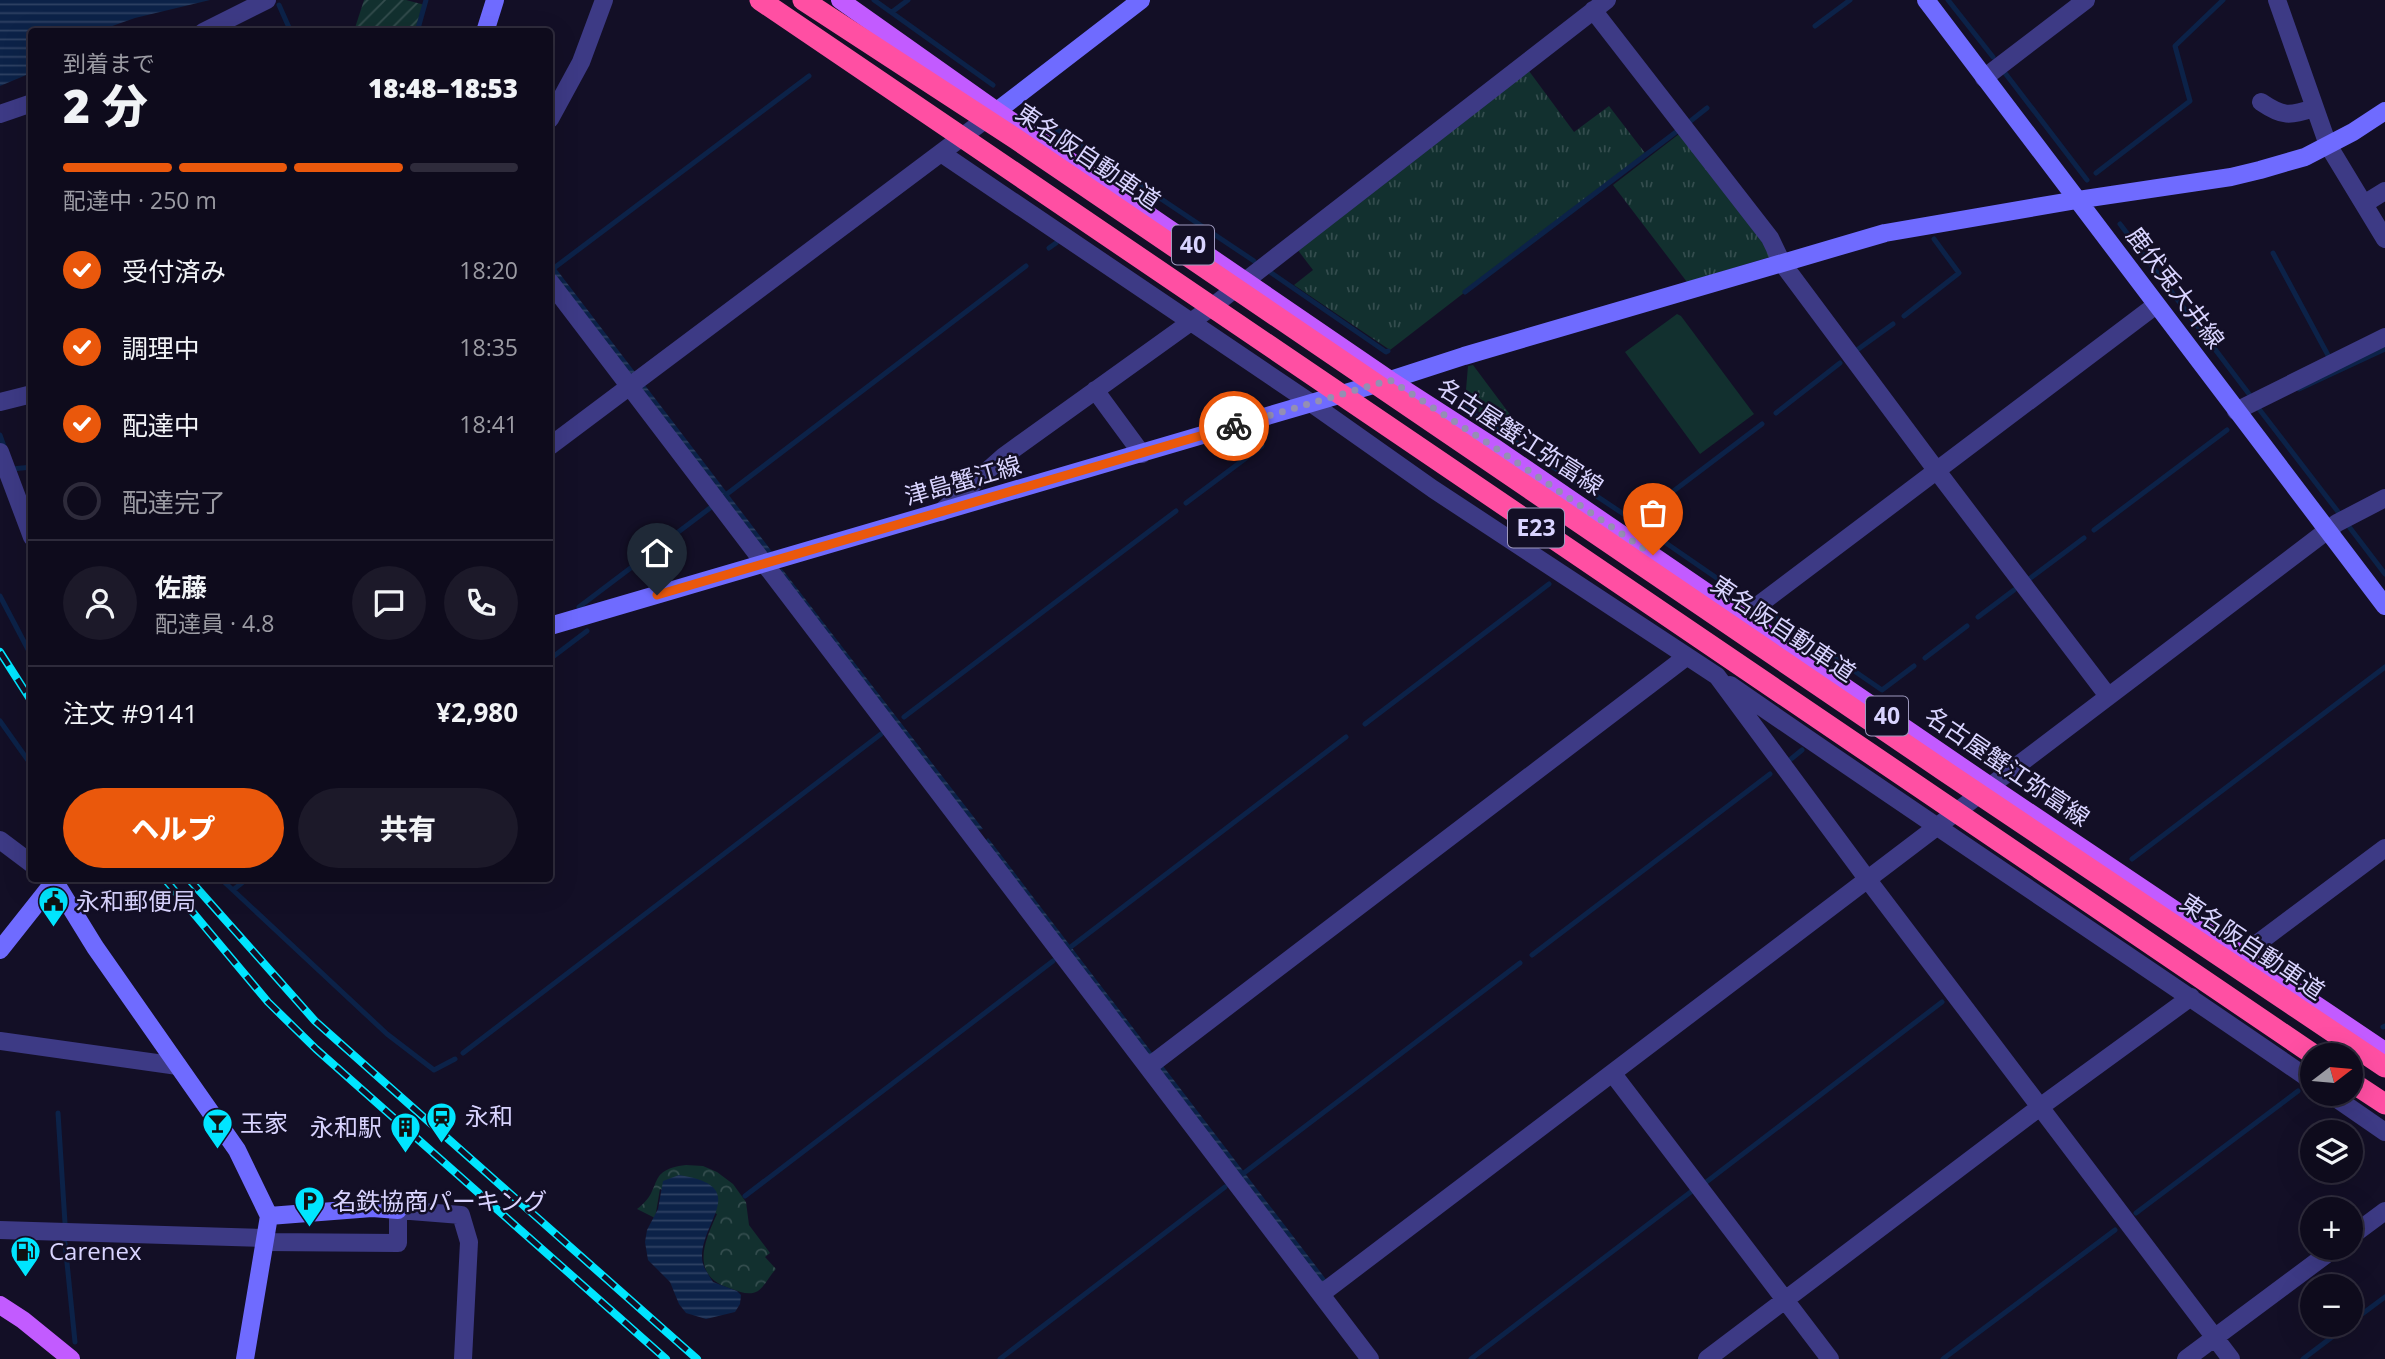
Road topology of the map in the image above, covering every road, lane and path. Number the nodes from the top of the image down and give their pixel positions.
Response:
1 (267, 0) edge
2 (495, 0) edge
3 (604, 0) edge
4 (760, 0) edge
5 (803, 0) edge
6 (840, 0) edge
7 (1141, 0) edge
8 (1926, 0) edge
9 (2086, 0) edge
10 (2277, 0) edge
11 (1600, 5) edge
12 (211, 28) edge
13 (486, 28) edge
14 (1984, 78) junction
15 (2261, 102) dead end
16 (28, 104) edge
17 (2314, 107) junction
18 (997, 111) junction
19 (2385, 111) edge
20 (553, 113) edge
21 (0, 114) edge
22 (2328, 145) junction
23 (941, 153) junction
24 (2385, 191) edge
25 (2077, 200) junction
26 (2364, 204) junction
27 (2385, 239) edge
28 (1783, 263) junction
29 (1244, 281) junction
30 (553, 286) edge
31 (2156, 305) junction
32 (1191, 322) junction
33 (2385, 337) edge
34 (1390, 380) junction
35 (635, 382) junction
36 (1095, 390) junction
37 (28, 395) edge
38 (0, 402) edge
39 (1311, 404) junction
40 (2236, 411) junction
41 (553, 444) edge
42 (0, 452) edge
43 (1142, 454) junction
44 (1937, 471) junction
45 (2385, 499) edge
46 (939, 514) junction
47 (28, 526) edge
48 (2329, 530) junction
49 (765, 564) junction
50 (2385, 606) edge
51 (1744, 616) junction
52 (553, 625) edge
53 (1686, 657) junction
54 (1717, 676) junction
55 (2108, 696) junction
56 (1990, 786) junction
57 (1936, 828) junction
58 (0, 840) edge
59 (2385, 848) edge
60 (28, 861) edge
61 (1868, 880) junction
62 (52, 882) edge
63 (55, 882) edge
64 (0, 950) edge
65 (2249, 960) junction
66 (2195, 1000) junction
67 (0, 1041) edge
68 (2300, 1045) edge
69 (2385, 1051) edge
70 (178, 1066) junction
71 (1148, 1066) junction
72 (2385, 1067) edge
73 (2300, 1073) edge
74 (1613, 1074) junction
75 (2363, 1089) edge
76 (2385, 1104) edge
77 (2347, 1106) edge
78 (2040, 1107) junction
79 (2385, 1132) edge
80 (398, 1210) junction
81 (2385, 1211) edge
82 (269, 1216) junction
83 (2363, 1227) edge
84 (0, 1230) edge
85 (264, 1240) junction
86 (2319, 1260) edge
87 (1321, 1294) junction
88 (1784, 1300) junction
89 (0, 1305) edge
90 (2215, 1338) junction
91 (71, 1359) edge
92 (245, 1359) edge
93 (463, 1359) edge
94 (1370, 1359) edge
95 (1707, 1359) edge
96 (1830, 1359) edge
97 (2186, 1359) edge
98 (2231, 1359) edge

1 - 12 street
2 - 13 main road
3 - 20 street
4 - 68 highway, E23, bridge
5 - 72 highway, 東名阪自動車道 / E23, bridge
6 - 18 main road, 名古屋蟹江弥富線 / 40
7 - 18 main road
8 - 14 main road, 鹿伏兎大井線
9 - 14 street
10 - 17 street
11 - 28 street
11 - 29 street
14 - 25 main road, 鹿伏兎大井線
15 - 17 street
16 - 21 street
17 - 22 street
18 - 23 street
18 - 29 main road, 名古屋蟹江弥富線 / 40
19 - 22 main road, 津島蟹江線
22 - 25 main road, 津島蟹江線
22 - 26 street
23 - 32 street
23 - 35 street
24 - 26 street
25 - 28 main road, 津島蟹江線
25 - 31 main road, 鹿伏兎大井線
26 - 27 street
28 - 34 main road, 津島蟹江線
28 - 44 street
29 - 32 street
29 - 34 main road, 名古屋蟹江弥富線 / 40
30 - 35 street
31 - 40 main road, 鹿伏兎大井線
31 - 44 street
32 - 36 street
32 - 39 street
33 - 40 street
34 - 39 main road, 津島蟹江線
34 - 51 main road, 名古屋蟹江弥富線 / 40
35 - 41 street
35 - 49 street
36 - 43 street
36 - 46 street
37 - 38 street
39 - 43 main road, 津島蟹江線
39 - 53 street
40 - 48 main road, 鹿伏兎大井線
42 - 47 street
43 - 46 main road, 津島蟹江線
44 - 51 street
44 - 55 street
45 - 48 street
46 - 49 main road, 津島蟹江線
48 - 50 main road, 鹿伏兎大井線
48 - 55 street
49 - 52 main road, 津島蟹江線
49 - 71 street
51 - 56 main road, 名古屋蟹江弥富線 / 40
53 - 54 street
53 - 71 street
54 - 57 street
54 - 61 street
55 - 56 street
56 - 57 street
56 - 65 main road, 名古屋蟹江弥富線 / 40
57 - 61 street
57 - 66 street
58 - 60 street
59 - 65 street
61 - 74 street
61 - 78 street
62 - 64 main road
63 - 70 main road
65 - 66 street
65 - 69 main road, 名古屋蟹江弥富線 / 40
66 - 73 street
66 - 78 street
67 - 70 street
70 - 82 main road
71 - 87 street
74 - 87 street
74 - 88 street
75 - 76 highway
77 - 79 street
78 - 88 street
78 - 90 street
80 - 82 main road
80 - 85 street
80 - 93 street
81 - 83 street
82 - 85 main road
84 - 85 street
85 - 92 main road
86 - 90 street
87 - 94 street
88 - 95 street
88 - 96 street
89 - 91 main road
90 - 97 street
90 - 98 street

